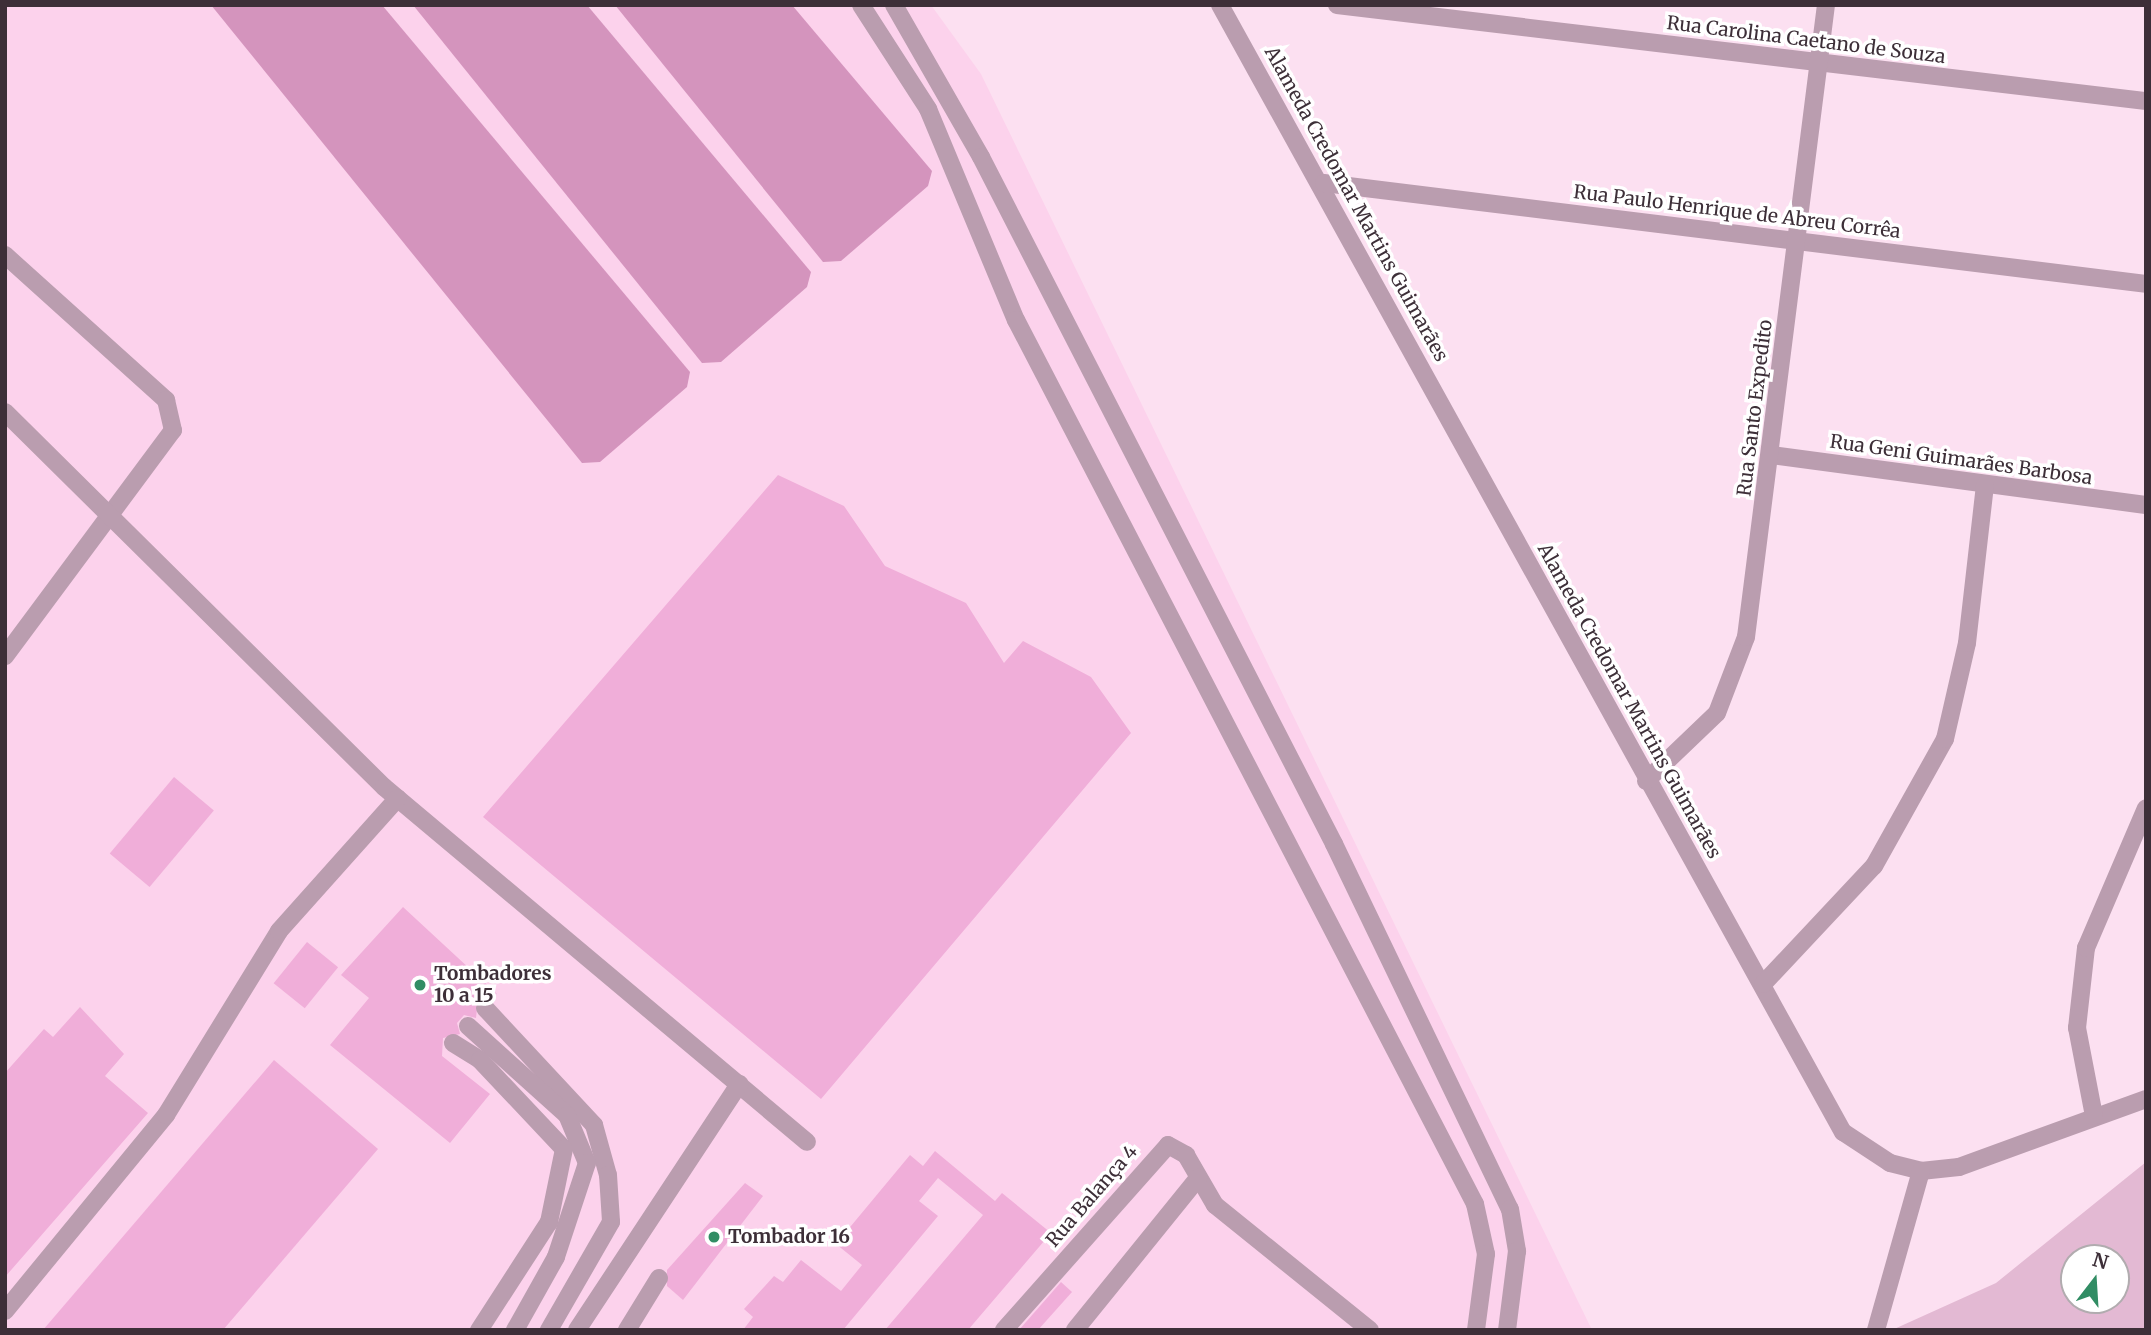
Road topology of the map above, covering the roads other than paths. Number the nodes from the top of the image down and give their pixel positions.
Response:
1 (861, 5) edge
2 (894, 5) edge
3 (1220, 5) edge
4 (1337, 5) edge
5 (1826, 5) edge
6 (1819, 63) junction
7 (2146, 101) edge
8 (1324, 183) junction
9 (1797, 240) junction
10 (5, 256) edge
11 (2146, 284) edge
12 (5, 412) edge
13 (1771, 455) junction
14 (1985, 485) junction
15 (2146, 505) edge
16 (115, 515) junction
17 (7, 650) edge
18 (1646, 781) junction
19 (398, 799) junction
20 (2146, 808) edge
21 (1763, 984) junction
22 (485, 1008) dead end
23 (468, 1026) dead end
24 (453, 1043) dead end
25 (739, 1084) junction
26 (2146, 1099) edge
27 (2094, 1116) junction
28 (807, 1142) dead end
29 (1921, 1171) junction
30 (1198, 1178) junction
31 (659, 1278) dead end
32 (5, 1311) edge
33 (479, 1330) edge
34 (515, 1330) edge
35 (549, 1330) edge
36 (577, 1330) edge
37 (627, 1330) edge
38 (1004, 1330) edge
39 (1076, 1330) edge
40 (1370, 1330) edge
41 (1476, 1330) edge
42 (1507, 1330) edge
43 (1876, 1330) edge

1 - 41 street
2 - 42 street
3 - 8 street, Alameda Credomar Martins Guimarães
4 - 6 street, Rua Carolina Caetano de Souza
5 - 6 street, Rua Santo Expedito
6 - 7 street, Rua Carolina Caetano de Souza
6 - 9 street, Rua Santo Expedito
8 - 9 street, Rua Paulo Henrique de Abreu Corrêa
8 - 18 street, Alameda Credomar Martins Guimarães
9 - 11 street, Rua Paulo Henrique de Abreu Corrêa
9 - 13 street, Rua Santo Expedito
10 - 16 street
12 - 16 street
13 - 14 street, Rua Geni Guimarães Barbosa
13 - 18 street, Rua Santo Expedito
14 - 15 street, Rua Geni Guimarães Barbosa
14 - 21 street
16 - 17 street
16 - 19 street
18 - 21 street, Alameda Credomar Martins Guimarães
19 - 25 street
19 - 32 street
20 - 27 street
21 - 29 street, Alameda Credomar Martins Guimarães
22 - 35 street
23 - 34 street
24 - 33 street
25 - 28 street
25 - 36 street
26 - 27 street, Alameda Credomar Martins Guimarães
27 - 29 street, Alameda Credomar Martins Guimarães
29 - 43 street
30 - 38 street, Rua Balança 4
30 - 39 street
30 - 40 street, Rua Balança 4
31 - 37 street

